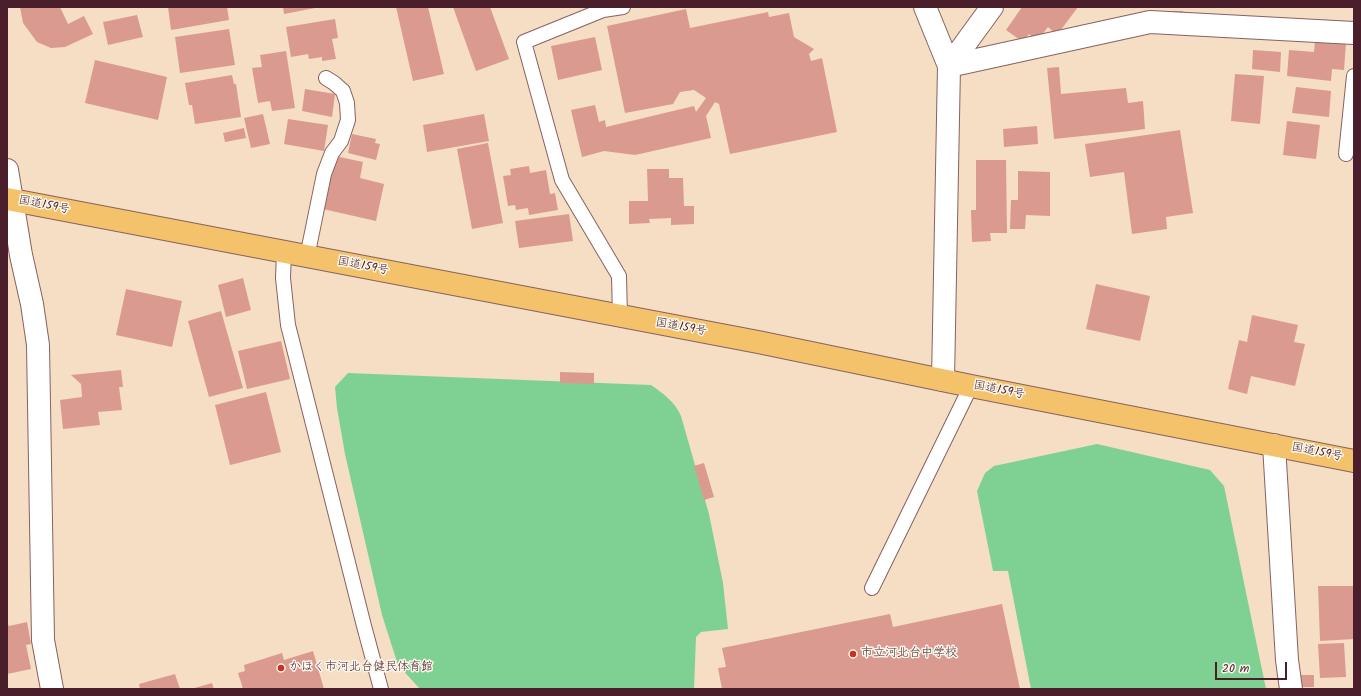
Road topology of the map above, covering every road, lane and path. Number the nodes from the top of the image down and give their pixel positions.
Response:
1 (623, 7) edge
2 (925, 7) edge
3 (992, 7) edge
4 (1354, 33) edge
5 (949, 66) junction
6 (1354, 76) edge
7 (326, 78) dead end
8 (1346, 154) dead end
9 (7, 170) edge
10 (9, 199) edge
11 (284, 252) junction
12 (307, 257) junction
13 (620, 317) junction
14 (943, 380) junction
15 (971, 386) junction
16 (1274, 445) junction
17 (1354, 461) edge
18 (872, 588) dead end
19 (52, 689) edge
20 (381, 689) edge
21 (1292, 689) edge

1 - 13 lane
2 - 5 street
3 - 5 street
4 - 5 street
5 - 14 street
6 - 8 lane
7 - 12 lane
9 - 10 street
10 - 11 highway, 国道159号
10 - 19 street
11 - 12 highway, 国道159号
11 - 20 lane
12 - 13 highway, 国道159号
13 - 14 highway, 国道159号
14 - 15 highway, 国道159号
15 - 16 highway, 国道159号
15 - 18 lane
16 - 17 highway, 国道159号
16 - 21 street

